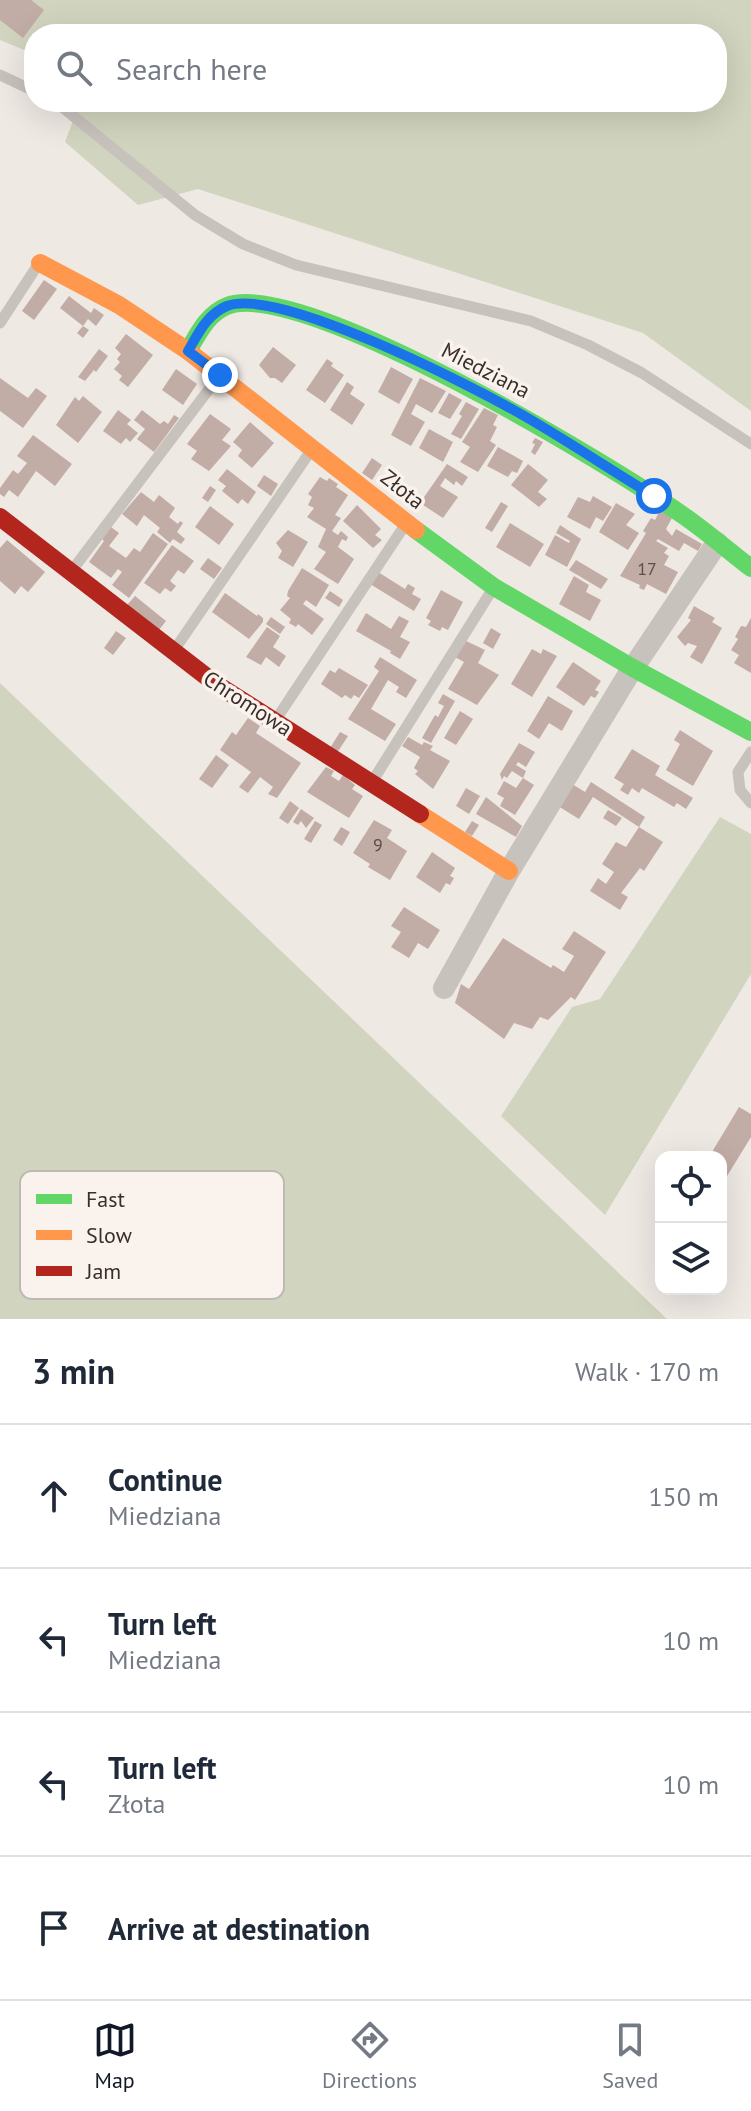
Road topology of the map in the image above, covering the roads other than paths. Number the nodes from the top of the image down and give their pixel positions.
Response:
1 (0, 75) edge
2 (24, 86) edge
3 (68, 112) edge
4 (40, 263) joint
5 (0, 323) edge
6 (188, 351) junction
7 (220, 375) junction
8 (751, 444) edge
9 (312, 448) junction
10 (0, 517) edge
11 (407, 523) junction
12 (717, 543) junction
13 (751, 568) edge
14 (71, 572) junction
15 (494, 587) junction
16 (173, 652) junction
17 (633, 668) junction
18 (275, 722) junction
19 (751, 732) edge
20 (751, 752) edge
21 (372, 782) junction
22 (751, 803) edge
23 (509, 871) junction
24 (444, 988) dead end

1 - 2 lane
3 - 8 lane
4 - 5 lane
4 - 6 street, Złota
6 - 7 street, Złota
6 - 12 street, Miedziana
7 - 9 street, Złota
7 - 14 lane
9 - 11 street, Złota
9 - 16 lane
10 - 14 street, Chromowa
11 - 15 street, Złota
11 - 18 lane
12 - 13 street, Miedziana
12 - 17 street
14 - 16 street, Chromowa
15 - 17 street, Złota
15 - 21 lane
16 - 18 street, Chromowa
17 - 19 street, Złota
17 - 23 street
18 - 21 street, Chromowa
20 - 22 lane
21 - 23 street, Chromowa
23 - 24 street

